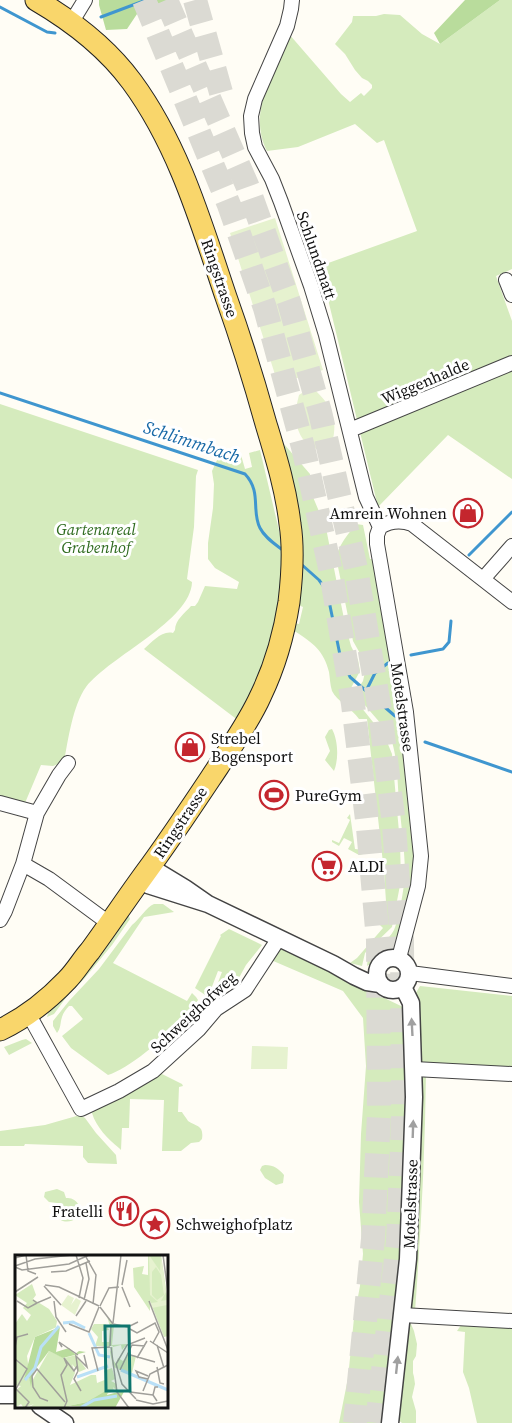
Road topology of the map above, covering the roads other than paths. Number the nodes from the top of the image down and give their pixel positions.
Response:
1 (36, 0) edge
2 (85, 0) edge
3 (292, 0) edge
4 (72, 24) junction
5 (506, 280) dead end
6 (512, 295) edge
7 (512, 363) edge
8 (350, 430) junction
9 (380, 527) junction
10 (512, 546) edge
11 (483, 579) junction
12 (512, 602) edge
13 (68, 763) dead end
14 (0, 803) edge
15 (37, 813) junction
16 (24, 864) junction
17 (145, 873) junction
18 (0, 920) edge
19 (110, 924) junction
20 (279, 938) junction
21 (399, 958) junction
22 (379, 977) junction
23 (406, 980) junction
24 (512, 986) edge
25 (28, 1013) junction
26 (0, 1030) edge
27 (414, 1069) junction
28 (512, 1074) edge
29 (402, 1315) junction
30 (512, 1321) edge
31 (42, 1408) edge
32 (65, 1423) edge
33 (390, 1423) edge

1 - 4 main road
2 - 4 street
3 - 8 street, Schlundmatt
4 - 17 main road, Ringstrasse
5 - 6 street
7 - 8 street, Wiggenhalde
8 - 9 street, Schlundmatt
9 - 11 street
9 - 21 street, Motelstrasse
10 - 11 street
11 - 12 street
13 - 15 street
14 - 15 street
15 - 16 street
16 - 18 street
16 - 19 street
17 - 19 main road, Ringstrasse
17 - 20 street
19 - 25 main road, Ringstrasse
20 - 22 street
20 - 25 street, Schweighofweg
21 - 22 street
21 - 23 street
22 - 23 street
23 - 24 street
27 -> 23 street, Motelstrasse
25 - 26 main road, Ringstrasse
27 - 28 street
29 -> 27 street, Motelstrasse
29 - 30 street
33 -> 29 street, Motelstrasse
31 - 32 street

